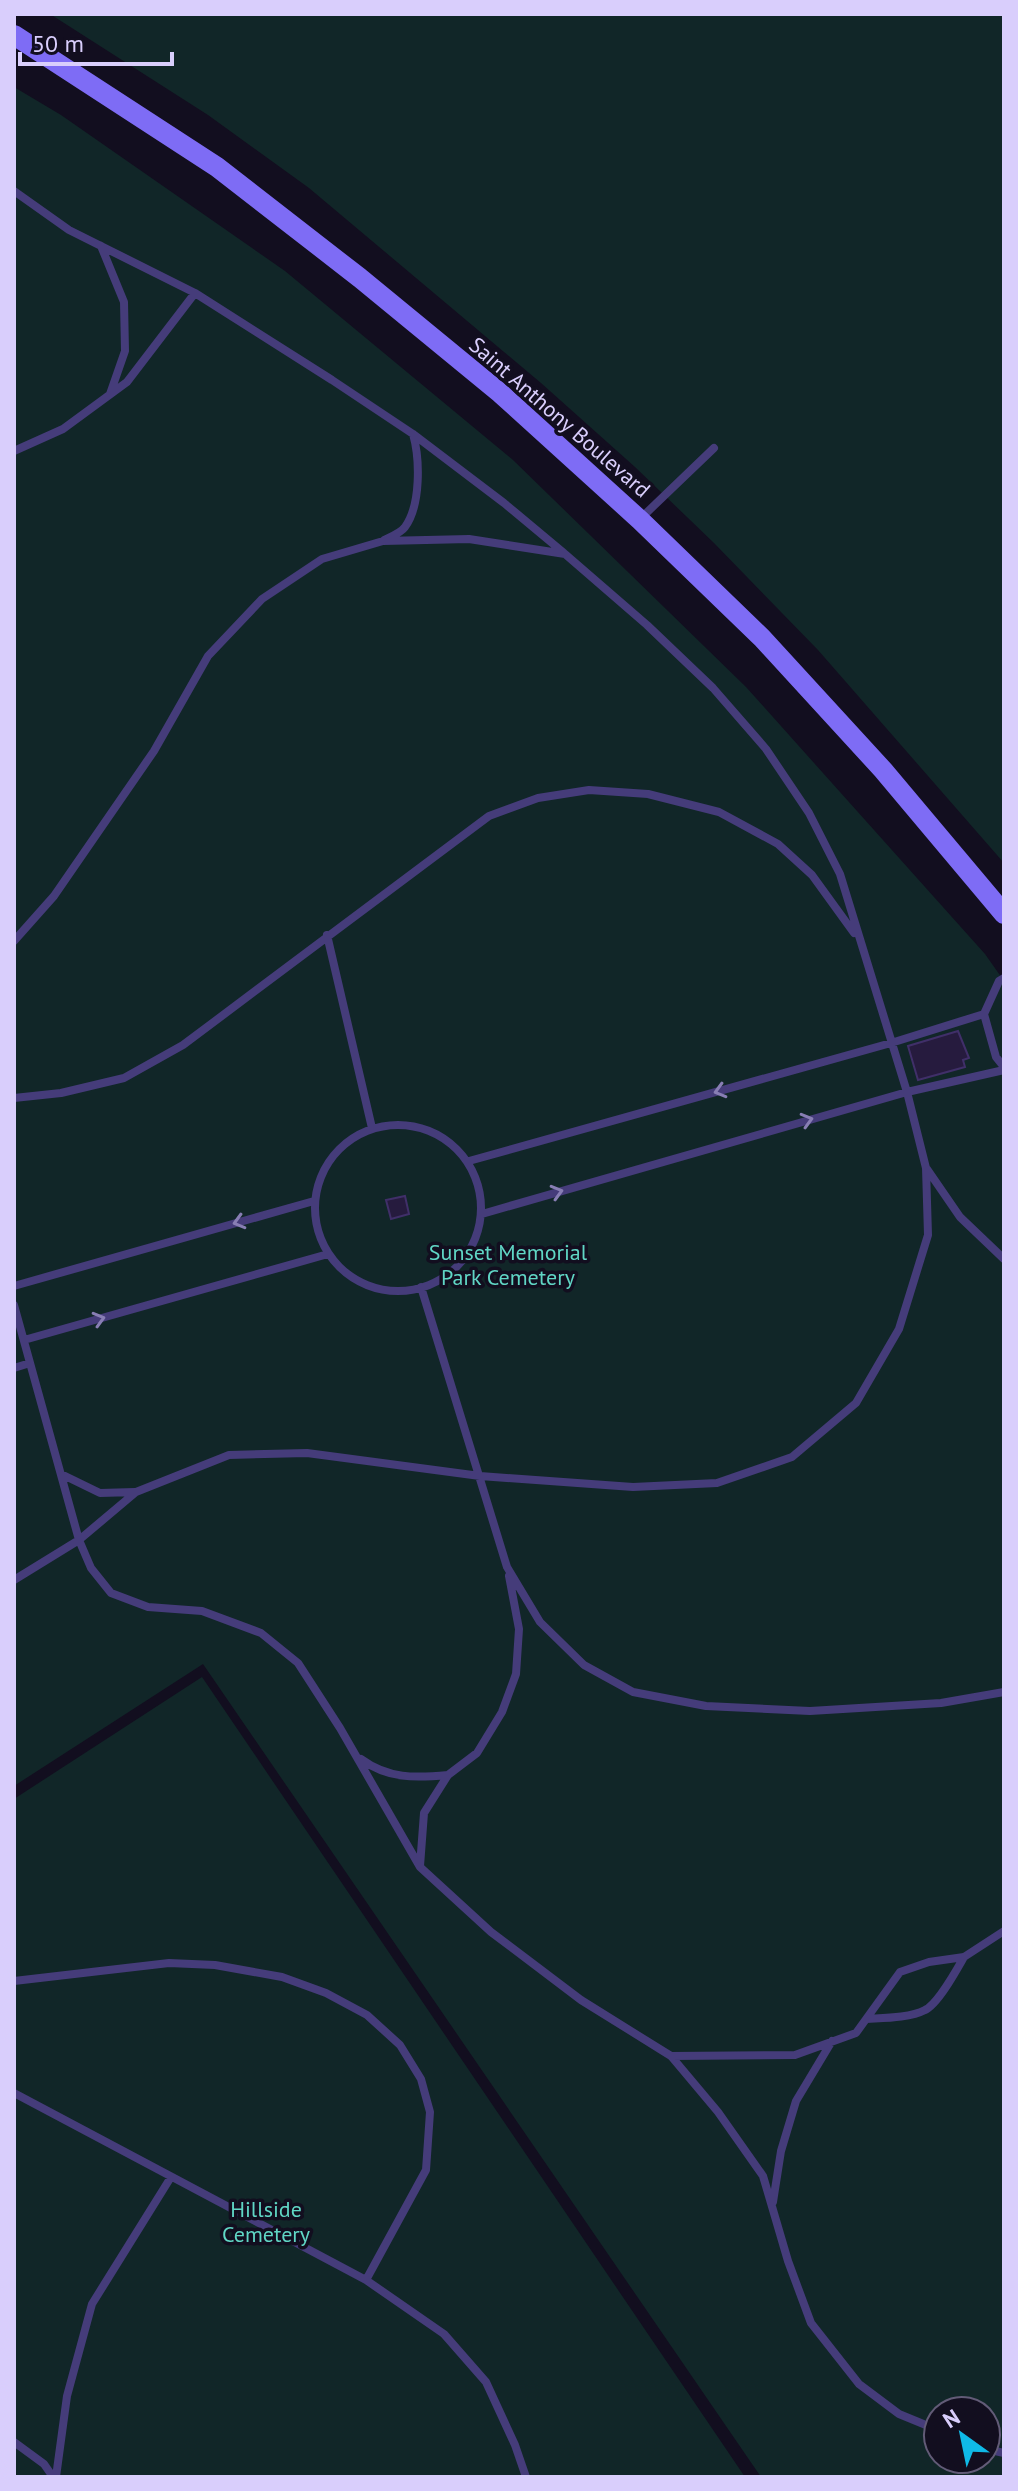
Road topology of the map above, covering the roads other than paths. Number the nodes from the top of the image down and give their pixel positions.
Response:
1 (14, 35) edge
2 (14, 191) edge
3 (101, 246) junction
4 (195, 293) junction
5 (110, 394) junction
6 (413, 434) junction
7 (714, 448) dead end
8 (14, 451) edge
9 (640, 520) junction
10 (383, 541) junction
11 (565, 554) junction
12 (1004, 914) edge
13 (327, 935) junction
14 (860, 940) junction
15 (14, 941) edge
16 (1004, 978) edge
17 (984, 1014) junction
18 (891, 1043) junction
19 (1004, 1068) edge
20 (907, 1092) junction
21 (16, 1100) edge
22 (372, 1128) junction
23 (469, 1161) junction
24 (926, 1168) junction
25 (314, 1201) junction
26 (482, 1214) junction
27 (328, 1254) junction
28 (1004, 1259) edge
29 (14, 1286) edge
30 (421, 1287) junction
31 (14, 1305) edge
32 (24, 1340) junction
33 (30, 1363) junction
34 (14, 1368) edge
35 (61, 1474) junction
36 (480, 1476) junction
37 (136, 1492) junction
38 (79, 1540) junction
39 (507, 1567) junction
40 (14, 1580) edge
41 (1004, 1692) edge
42 (356, 1755) junction
43 (448, 1775) junction
44 (420, 1867) junction
45 (1004, 1931) edge
46 (964, 1957) junction
47 (14, 1981) edge
48 (867, 2019) junction
49 (832, 2041) junction
50 (671, 2056) junction
51 (14, 2093) edge
52 (171, 2177) junction
53 (772, 2206) junction
54 (366, 2280) junction
55 (922, 2423) edge
56 (14, 2442) edge
57 (55, 2477) edge
58 (526, 2477) edge

1 - 9 street, Saint Anthony Boulevard
2 - 3 lane
3 - 4 lane
3 - 5 lane
4 - 5 lane
4 - 6 lane
5 - 8 lane
6 - 10 lane
6 - 11 lane
7 - 9 lane
9 - 12 street, Saint Anthony Boulevard
10 - 11 lane
10 - 15 lane
11 - 14 lane
13 - 14 lane
13 - 21 lane
13 - 22 lane
14 - 18 lane
16 - 17 lane
17 - 18 lane
17 - 19 lane
18 - 20 lane
18 -> 23 lane
19 - 20 lane
20 - 24 lane
26 -> 20 lane
22 - 23 lane
22 - 25 lane
23 - 26 lane
24 - 28 lane
24 - 36 lane
25 - 27 lane
25 -> 29 lane
26 - 30 lane
27 - 30 lane
32 -> 27 lane
30 - 36 lane
31 - 32 lane
32 - 33 lane
33 - 34 lane
33 - 35 lane
35 - 37 lane
35 - 38 lane
36 - 37 lane
36 - 39 lane
37 - 38 lane
38 - 40 lane
38 - 42 lane
39 - 41 lane
39 - 43 lane
42 - 43 lane
42 - 44 lane
43 - 44 lane
44 - 50 lane
45 - 46 lane
46 - 48 lane
46 - 48 lane
47 - 54 lane
48 - 49 lane
49 - 50 lane
49 - 53 lane
50 - 53 lane
51 - 52 lane
52 - 54 lane
52 - 57 lane
53 - 55 lane
54 - 58 lane
56 - 57 lane

